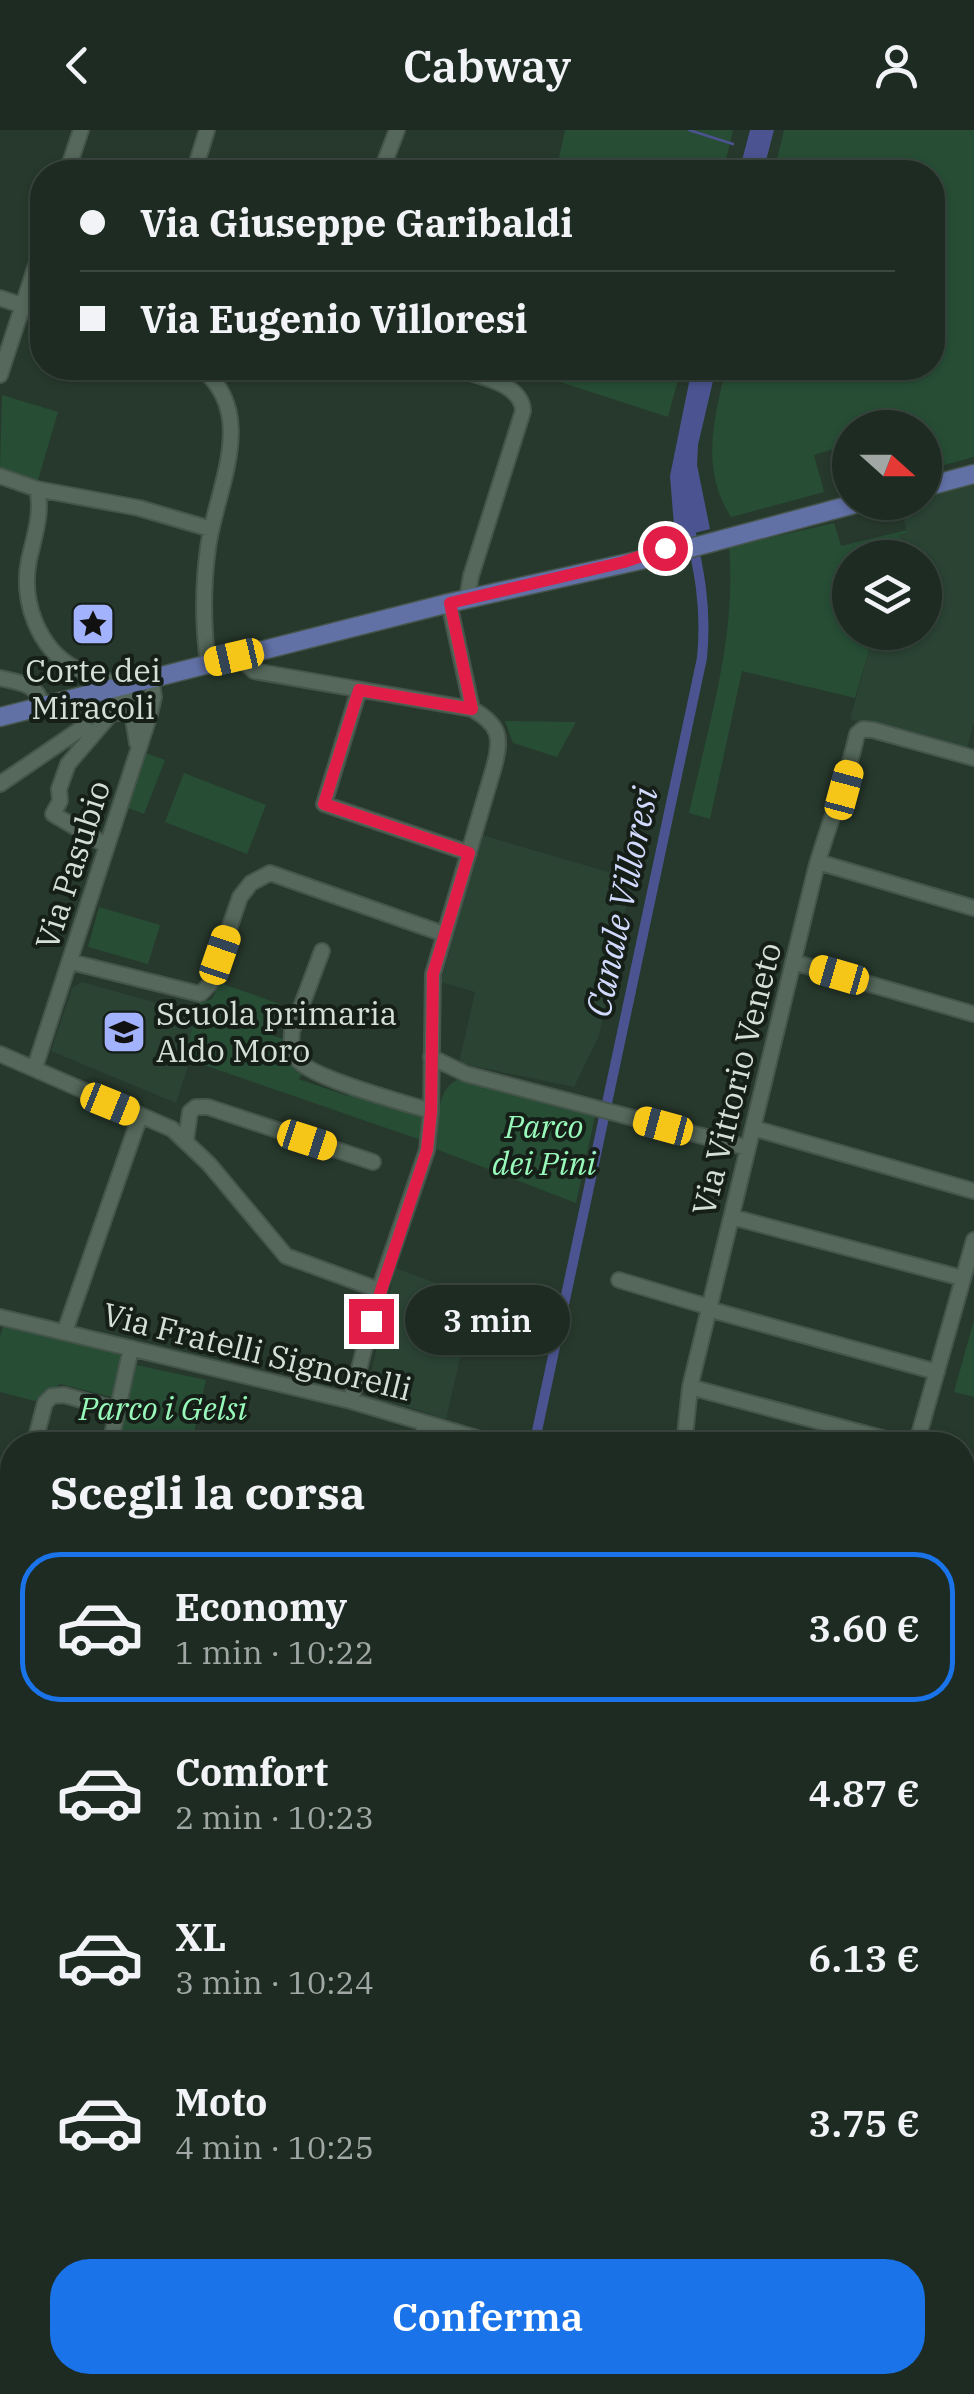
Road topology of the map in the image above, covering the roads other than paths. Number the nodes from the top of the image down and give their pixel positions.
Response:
1 (81, 130) edge
2 (207, 130) edge
3 (397, 130) edge
4 (71, 160) edge
5 (198, 160) edge
6 (386, 160) edge
7 (30, 284) edge
8 (0, 298) edge
9 (23, 306) junction
10 (30, 308) edge
11 (0, 376) edge
12 (212, 380) edge
13 (489, 380) edge
14 (974, 474) edge
15 (0, 476) edge
16 (942, 482) edge
17 (37, 489) junction
18 (832, 510) edge
19 (212, 528) junction
20 (458, 601) junction
21 (238, 656) junction
22 (208, 663) junction
23 (0, 678) edge
24 (150, 678) junction
25 (122, 685) junction
26 (359, 690) junction
27 (42, 706) junction
28 (472, 709) junction
29 (0, 717) edge
30 (85, 726) dead end
31 (973, 753) edge
32 (0, 784) edge
33 (107, 846) junction
34 (469, 853) junction
35 (818, 862) junction
36 (974, 908) edge
37 (444, 934) junction
38 (322, 950) dead end
39 (71, 959) junction
40 (793, 962) junction
41 (974, 1014) edge
42 (0, 1054) edge
43 (431, 1056) junction
44 (35, 1068) junction
45 (466, 1074) junction
46 (431, 1081) junction
47 (431, 1112) junction
48 (140, 1116) junction
49 (753, 1128) junction
50 (186, 1140) junction
51 (748, 1148) junction
52 (372, 1162) dead end
53 (974, 1191) edge
54 (732, 1217) junction
55 (974, 1240) edge
56 (962, 1278) junction
57 (619, 1280) dead end
58 (379, 1290) junction
59 (708, 1308) junction
60 (0, 1317) edge
61 (65, 1331) junction
62 (132, 1348) junction
63 (937, 1372) junction
64 (690, 1386) junction
65 (352, 1400) junction
66 (118, 1410) junction
67 (424, 1424) junction
68 (38, 1432) edge
69 (113, 1432) edge
70 (423, 1432) edge
71 (453, 1432) edge
72 (685, 1432) edge
73 (860, 1432) edge
74 (920, 1432) edge

1 - 4 street
2 - 5 street
3 - 6 street
7 - 9 street
8 - 9 street
9 - 10 street
9 - 11 street
12 - 19 street
13 - 20 street
14 - 16 main road
15 - 17 street
17 - 19 street
17 - 25 street
18 - 20 main road
19 - 22 street
20 - 21 main road
20 - 28 street
21 - 22 main road
21 - 26 street
22 - 24 main road
23 - 27 street
24 - 25 main road
24 - 33 street, Via Pasubio
25 - 27 main road
25 - 33 street
26 - 28 street
26 - 34 street
27 - 29 main road
28 - 34 street
30 - 32 street
31 - 35 street, Via Vittorio Veneto
33 - 39 street, Via Pasubio
34 - 37 street
35 - 36 street
35 - 40 street, Via Vittorio Veneto
37 - 39 street
37 - 43 street
38 - 47 street
39 - 44 street, Via Pasubio
40 - 41 street
40 - 49 street, Via Vittorio Veneto
42 - 44 street
43 - 45 street
43 - 46 street
44 - 48 street
45 - 46 street
45 - 51 street
46 - 47 street
47 - 58 street
48 - 50 street
48 - 61 street
49 - 51 street, Via Vittorio Veneto
49 - 53 street
50 - 52 street
50 - 58 street
51 - 54 street, Via Vittorio Veneto
54 - 56 street
54 - 59 street, Via Vittorio Veneto
55 - 56 street
56 - 63 street
57 - 59 street
58 - 65 street
59 - 63 street
59 - 64 street, Via Vittorio Veneto
60 - 61 street, Via Fratelli Signorelli
61 - 62 street, Via Fratelli Signorelli
62 - 65 street, Via Fratelli Signorelli
62 - 66 street
63 - 74 street
64 - 72 street, Via Vittorio Veneto
64 - 73 street
65 - 67 street, Via Fratelli Signorelli
66 - 68 street
66 - 69 street
67 - 70 street
67 - 71 street, Via Fratelli Signorelli

